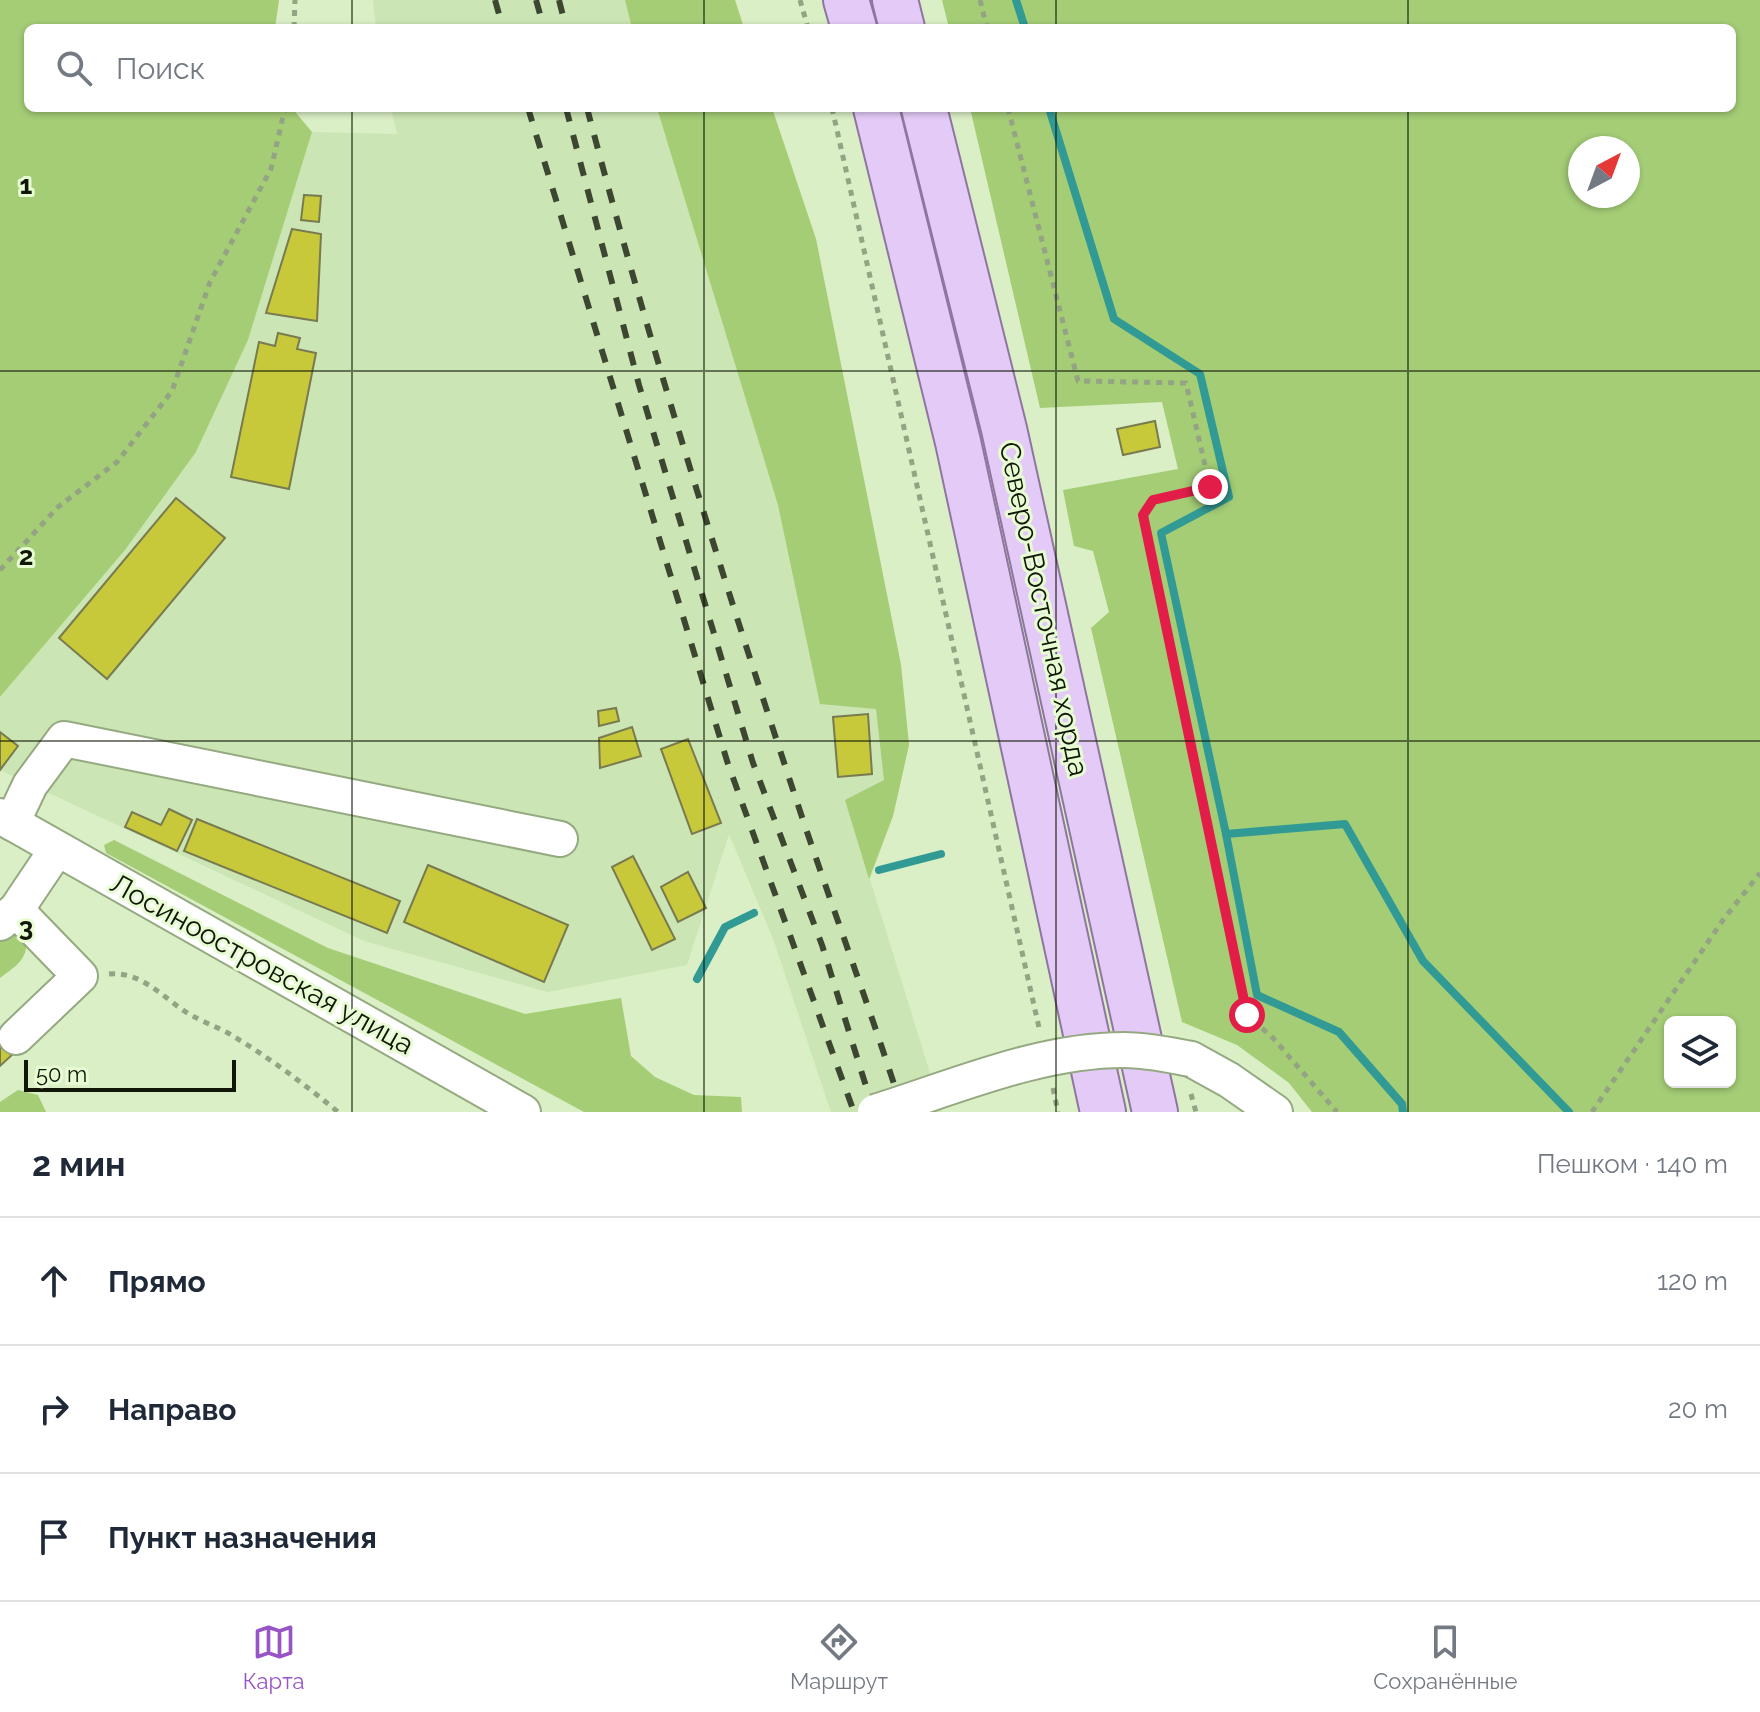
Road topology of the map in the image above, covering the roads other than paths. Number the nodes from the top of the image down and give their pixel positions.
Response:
1 (846, 0) edge
2 (895, 0) edge
3 (853, 24) edge
4 (901, 24) edge
5 (877, 112) edge
6 (925, 112) edge
7 (6, 819) edge
8 (560, 839) dead end
9 (57, 849) junction
10 (8, 917) edge
11 (16, 1037) dead end
12 (523, 1112) edge
13 (875, 1112) edge
14 (1103, 1112) edge
15 (1155, 1112) edge
16 (1275, 1112) edge

1 - 3 main road
2 - 4 main road
5 - 14 main road, Северо-Восточная хорда
6 - 15 main road, Северо-Восточная хорда
7 - 8 street
7 - 9 street, Лосиноостровская улица
9 - 10 street
9 - 12 street, Лосиноостровская улица
10 - 11 street
13 - 16 street, bridge

